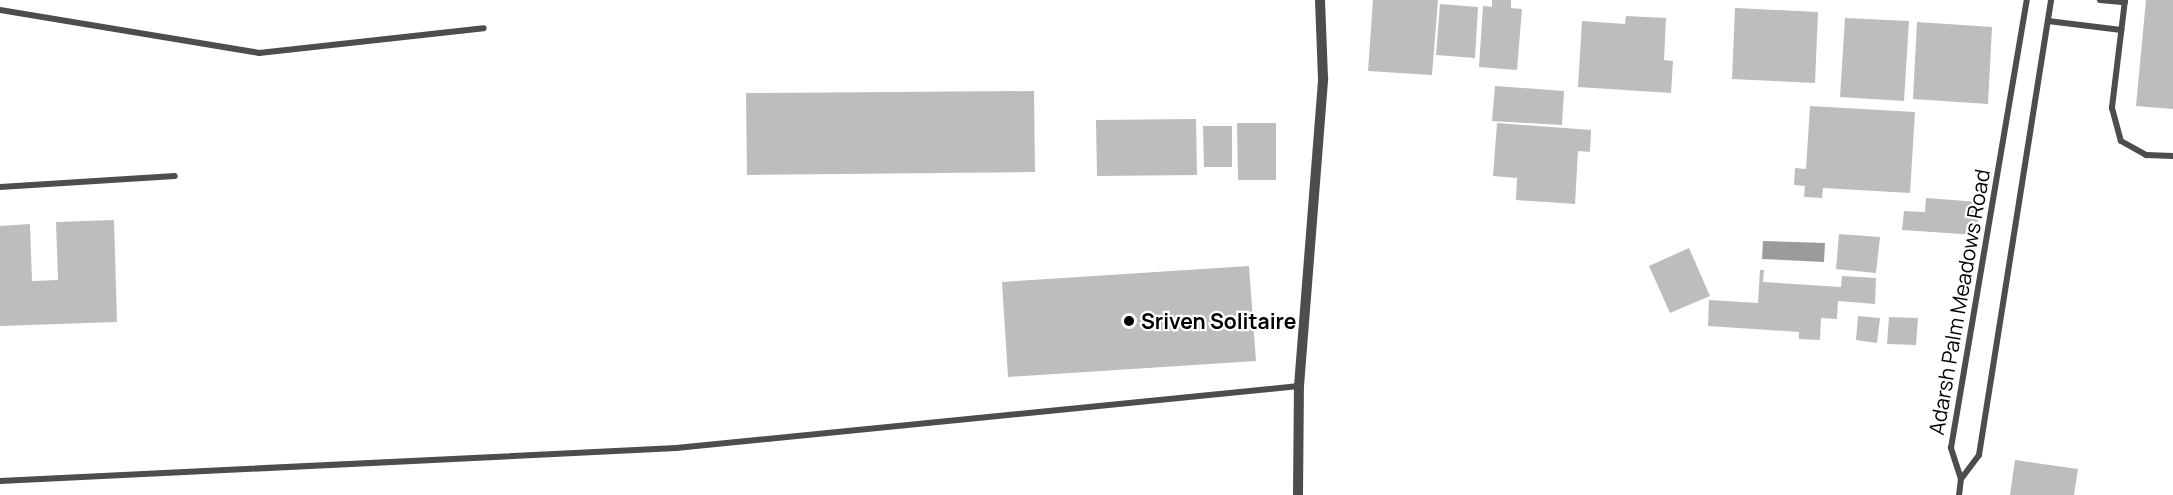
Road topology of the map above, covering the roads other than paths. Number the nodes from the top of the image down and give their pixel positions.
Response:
1 (1320, 0) edge
2 (2027, 0) edge
3 (2051, 0) edge
4 (2100, 0) edge
5 (2125, 1) edge
6 (0, 10) edge
7 (2048, 21) junction
8 (484, 28) dead end
9 (2121, 30) junction
10 (2173, 156) edge
11 (175, 176) dead end
12 (0, 187) edge
13 (1299, 386) junction
14 (1961, 479) junction
15 (0, 481) edge
16 (1298, 495) edge
17 (1959, 495) edge

1 - 13 street
2 - 14 street, Adarsh Palm Meadows Road
3 - 7 street, Adarsh Palm Meadows Road
4 - 5 street
5 - 9 street
6 - 8 street
7 - 9 street
7 - 14 street, Adarsh Palm Meadows Road
9 - 10 street
11 - 12 street
13 - 15 street
13 - 16 street
14 - 17 street

